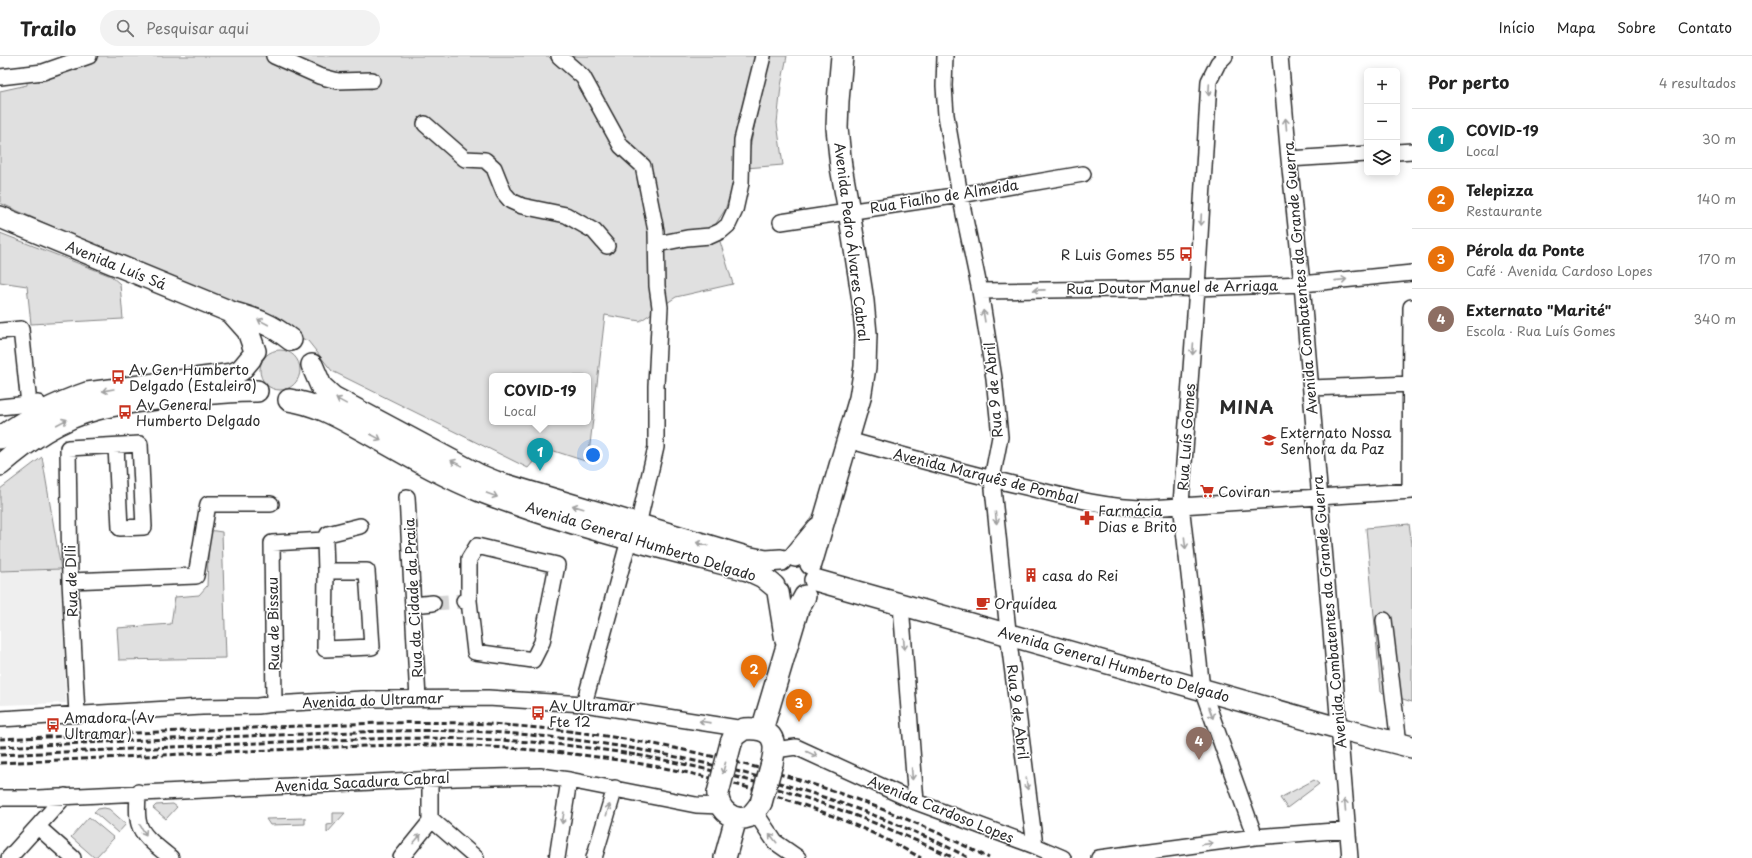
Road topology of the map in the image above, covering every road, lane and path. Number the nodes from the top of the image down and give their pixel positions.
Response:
1 (89, 56) edge
2 (274, 56) edge
3 (559, 56) edge
4 (763, 56) edge
5 (842, 56) edge
6 (945, 56) edge
7 (1225, 56) edge
8 (1280, 56) edge
9 (0, 77) edge
10 (372, 80) dead end
11 (425, 124) dead end
12 (1412, 151) edge
13 (1400, 152) edge
14 (1364, 154) edge
15 (1289, 159) junction
16 (1083, 174) dead end
17 (960, 195) junction
18 (849, 211) junction
19 (0, 217) edge
20 (781, 222) dead end
21 (657, 244) junction
22 (607, 246) dead end
23 (1412, 273) edge
24 (1302, 284) junction
25 (1197, 288) junction
26 (980, 291) junction
27 (1412, 307) edge
28 (232, 312) junction
29 (0, 331) edge
30 (291, 340) junction
31 (253, 354) junction
32 (312, 365) junction
33 (1411, 384) junction
34 (1311, 388) junction
35 (257, 391) junction
36 (67, 400) junction
37 (289, 400) junction
38 (30, 404) junction
39 (0, 407) edge
40 (0, 438) edge
41 (848, 440) junction
42 (116, 446) junction
43 (8, 453) edge
44 (0, 465) edge
45 (992, 479) junction
46 (1411, 491) edge
47 (407, 497) dead end
48 (1320, 497) junction
49 (271, 504) dead end
50 (1181, 504) junction
51 (360, 526) dead end
52 (634, 533) junction
53 (325, 540) junction
54 (326, 571) junction
55 (802, 571) junction
56 (70, 581) junction
57 (776, 589) junction
58 (467, 601) joint
59 (433, 604) tunnel mouth
60 (413, 605) junction
61 (901, 605) junction
62 (1384, 620) dead end
63 (1009, 634) junction
64 (787, 648) junction
65 (1202, 689) junction
66 (418, 699) junction
67 (274, 704) junction
68 (584, 704) junction
69 (77, 714) junction
70 (0, 719) edge
71 (1338, 728) junction
72 (746, 734) junction
73 (1406, 746) edge
74 (773, 757) junction
75 (430, 779) junction
76 (569, 780) junction
77 (615, 788) junction
78 (138, 792) junction
79 (65, 796) junction
80 (0, 798) edge
81 (38, 798) junction
82 (916, 802) junction
83 (738, 806) junction
84 (48, 815) junction
85 (431, 818) junction
86 (38, 827) junction
87 (1347, 830) junction
88 (1255, 837) junction
89 (1035, 846) junction
90 (9, 858) edge
91 (74, 858) edge
92 (171, 858) edge
93 (401, 858) edge
94 (476, 858) edge
95 (557, 858) edge
96 (594, 858) edge
97 (725, 858) edge
98 (798, 858) edge
99 (1063, 858) edge
100 (1099, 858) edge
101 (1350, 858) edge

1 - 9 street
2 - 10 street
3 - 21 street
4 - 21 street
5 - 18 street, Avenida Pedro Álvares Cabral
6 - 17 street, Rua 9 de Abril
7 -> 25 street, Rua Luís Gomes
15 -> 8 street, Avenida Combatentes da Grande Guerra
11 - 22 street
12 - 13 street
14 - 15 street
15 - 24 street, Avenida Combatentes da Grande Guerra
16 - 17 street, Rua Fialho de Almeida
17 - 18 street, Rua Fialho de Almeida
17 - 26 street, Rua 9 de Abril
18 - 20 street, Rua Fialho de Almeida
18 - 41 street, Avenida Pedro Álvares Cabral
19 - 28 street, Avenida Luís Sá
21 - 52 street
24 -> 23 street, Rua Doutor Manuel de Arriaga
24 - 25 street, Rua Doutor Manuel de Arriaga
24 - 34 street, Avenida Combatentes da Grande Guerra
25 -> 26 street, Rua Doutor Manuel de Arriaga
25 -> 50 street, Rua Luís Gomes
45 -> 26 street, Rua 9 de Abril
27 - 33 street
30 -> 28 street, Avenida Luís Sá
28 - 31 street, Avenida Luís Sá
29 - 38 street
30 - 31 street
30 - 32 street
31 - 35 street
31 -> 36 street
32 - 37 street
52 -> 32 street, Avenida General Humberto Delgado
33 - 34 street
33 - 46 street
34 - 48 street, Avenida Combatentes da Grande Guerra
35 - 37 street
43 -> 35 street
36 - 38 street
36 - 40 street
37 -> 52 street, Avenida General Humberto Delgado
38 - 39 street
41 - 45 street, Avenida Marquês de Pombal
41 - 55 street, Avenida Pedro Álvares Cabral
42 - 42 street
42 - 56 street, Rua de DIli
43 - 44 street
45 - 50 street, Avenida Marquês de Pombal
45 -> 63 street, Rua 9 de Abril
46 - 48 street, Avenida Marquês de Pombal
47 - 60 street, Rua da Cidade da Praia
48 - 50 street, Avenida Marquês de Pombal
48 - 71 street, Avenida Combatentes da Grande Guerra
49 - 56 street
50 -> 65 street, Rua Luís Gomes
51 - 53 street
55 -> 52 street, Avenida General Humberto Delgado
52 - 57 street, Avenida General Humberto Delgado
52 - 68 street
53 - 54 street
53 - 67 street, Rua de Bissau
54 - 54 street
55 - 57 street, Avenida General Humberto Delgado
55 - 57 street
55 - 61 street, Avenida General Humberto Delgado
55 - 64 street, Avenida Pedro Álvares Cabral
56 - 69 street, Rua de DIli
57 - 64 street
58 - 58 street
59 - 60 street
60 - 66 street, Rua da Cidade da Praia
61 - 63 street, Avenida General Humberto Delgado
61 -> 82 street
62 - 73 street
63 - 65 street, Avenida General Humberto Delgado
63 -> 89 street, Rua 9 de Abril
64 - 72 street, Avenida Pedro Álvares Cabral
65 - 71 street, Avenida General Humberto Delgado
65 -> 88 street, Rua Luís Gomes
66 - 67 street, Avenida do Ultramar
66 - 68 street, Avenida do Ultramar
67 - 69 street, Avenida do Ultramar
72 -> 68 street, Avenida do Ultramar
69 - 70 street, Avenida do Ultramar
71 - 73 street, Avenida General Humberto Delgado
87 -> 71 street, Avenida Combatentes da Grande Guerra
72 - 74 street
72 -> 83 street, Avenida Pedro Álvares Cabral, bridge
74 -> 82 street, Avenida Cardoso Lopes
74 - 83 street, bridge
75 - 76 street, Avenida Sacadura Cabral
75 - 78 street, Avenida Sacadura Cabral
75 - 85 street
76 - 77 street, Avenida Sacadura Cabral
76 -> 95 street
77 - 83 street, Avenida Sacadura Cabral
96 -> 77 street
78 - 79 street, Avenida Sacadura Cabral
78 -> 92 street
79 - 81 street, Avenida Sacadura Cabral
79 - 84 street
80 - 81 street, Avenida Sacadura Cabral
81 - 84 street
82 - 89 street, Avenida Cardoso Lopes
83 - 97 street
98 -> 83 street
84 - 86 street
93 -> 85 street
85 - 94 street
86 - 90 street
86 - 91 street
87 - 88 street
87 - 101 street, Avenida Combatentes da Grande Guerra
100 -> 88 street
89 - 99 street, Avenida Cardoso Lopes

